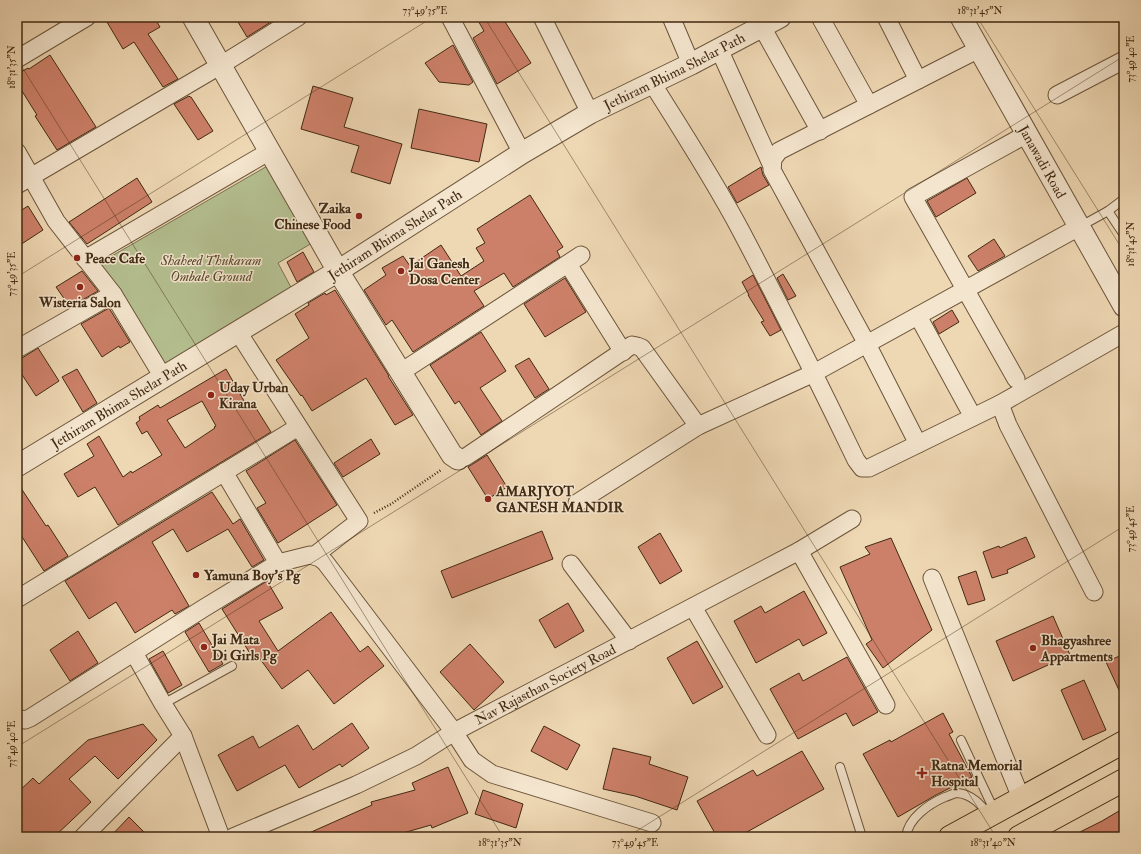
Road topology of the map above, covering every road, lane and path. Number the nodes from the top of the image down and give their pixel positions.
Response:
1 (87, 17) edge
2 (192, 17) edge
3 (298, 17) edge
4 (450, 17) edge
5 (542, 17) edge
6 (671, 17) edge
7 (780, 17) edge
8 (820, 17) edge
9 (886, 17) edge
10 (961, 17) edge
11 (762, 27) junction
12 (719, 49) junction
13 (979, 49) junction
14 (17, 59) edge
15 (1124, 60) edge
16 (221, 64) junction
17 (691, 64) junction
18 (918, 80) junction
19 (652, 83) junction
20 (1057, 95) dead end
21 (869, 105) junction
22 (590, 113) junction
23 (820, 130) junction
24 (1027, 134) junction
25 (270, 151) junction
26 (17, 152) edge
27 (522, 153) junction
28 (772, 166) junction
29 (24, 180) edge
30 (1124, 198) edge
31 (1108, 211) junction
32 (1080, 227) junction
33 (1124, 234) edge
34 (85, 259) junction
35 (338, 271) junction
36 (965, 290) junction
37 (113, 294) junction
38 (1124, 306) edge
39 (918, 316) junction
40 (238, 332) junction
41 (1124, 333) edge
42 (867, 344) junction
43 (17, 349) edge
44 (623, 352) junction
45 (401, 372) junction
46 (814, 373) junction
47 (163, 377) junction
48 (1016, 379) dead end
49 (1000, 404) junction
50 (973, 417) junction
51 (698, 426) junction
52 (298, 427) junction
53 (918, 444) junction
54 (458, 459) junction
55 (17, 466) edge
56 (224, 472) junction
57 (577, 503) dead end
58 (852, 519) dead end
59 (359, 521) junction
60 (799, 551) junction
61 (315, 555) junction
62 (278, 563) junction
63 (571, 564) dead end
64 (932, 578) dead end
65 (1094, 592) dead end
66 (17, 599) edge
67 (693, 607) junction
68 (629, 641) junction
69 (134, 653) junction
70 (232, 666) dead end
71 (163, 704) junction
72 (886, 706) dead end
73 (17, 718) edge
74 (454, 732) junction
75 (183, 736) junction
76 (767, 736) dead end
77 (961, 740) dead end
78 (1124, 742) edge
79 (840, 767) dead end
80 (1124, 780) edge
81 (1021, 798) junction
82 (992, 814) junction
83 (652, 823) dead end
84 (1028, 835) edge
85 (84, 837) edge
86 (221, 837) edge
87 (233, 837) edge
88 (862, 837) edge
89 (906, 837) edge
90 (950, 837) edge

1 - 14 street
2 - 16 street
3 - 16 street
4 - 27 street
5 - 22 street
6 - 17 street
7 - 11 street, Jethiram Bhima Shelar Path
8 - 21 street
9 - 18 street
10 - 13 street, Janawadi Road
11 - 12 street, Jethiram Bhima Shelar Path
11 - 23 street
12 - 17 street, Jethiram Bhima Shelar Path
12 - 28 street
13 - 18 street
13 - 24 street, Janawadi Road
15 - 20 street
16 - 25 street
16 - 29 street
17 - 19 street, Jethiram Bhima Shelar Path
18 - 21 street
19 - 22 street, Jethiram Bhima Shelar Path
19 - 46 street
21 - 23 street
22 - 27 street, Jethiram Bhima Shelar Path
23 - 28 street
24 - 32 street, Janawadi Road
24 - 36 street
25 - 34 street
25 - 35 street
26 - 29 street
27 - 35 street, Jethiram Bhima Shelar Path
28 - 42 street
29 - 34 street
30 - 31 lane
31 - 32 lane
31 - 33 lane
32 - 36 street
32 - 38 street, Janawadi Road
34 - 37 street
35 - 40 street, Jethiram Bhima Shelar Path
35 - 45 street
36 - 39 street
36 - 48 street
37 - 43 street
37 - 47 street
39 - 42 street
39 - 50 street
40 - 47 street, Jethiram Bhima Shelar Path
40 - 52 street
41 - 49 street
42 - 46 street
42 - 53 street
44 - 45 street
44 - 51 street
44 - 54 street
45 - 54 street
46 - 51 street
46 - 53 street
47 - 55 street, Jethiram Bhima Shelar Path
49 - 50 street
49 - 65 street
50 - 53 street
51 - 57 street
52 - 56 street
52 - 59 street
54 - 59 path
56 - 62 street
56 - 66 street
58 - 60 street, Nav Rajasthan Society Road
59 - 61 street
60 - 67 street, Nav Rajasthan Society Road
60 - 72 street
61 - 62 street
61 - 74 street
62 - 69 street
63 - 68 street
64 - 81 street
67 - 68 street, Nav Rajasthan Society Road
67 - 76 street
68 - 74 street, Nav Rajasthan Society Road
69 - 71 street
69 - 73 street
70 - 71 lane
71 - 75 street
74 - 83 street
74 - 87 street, Nav Rajasthan Society Road
75 - 85 street
75 - 86 street
77 - 82 lane
78 - 81 main road
79 - 88 lane
80 - 84 main road
81 - 82 main road
82 - 89 lane
82 - 90 main road

